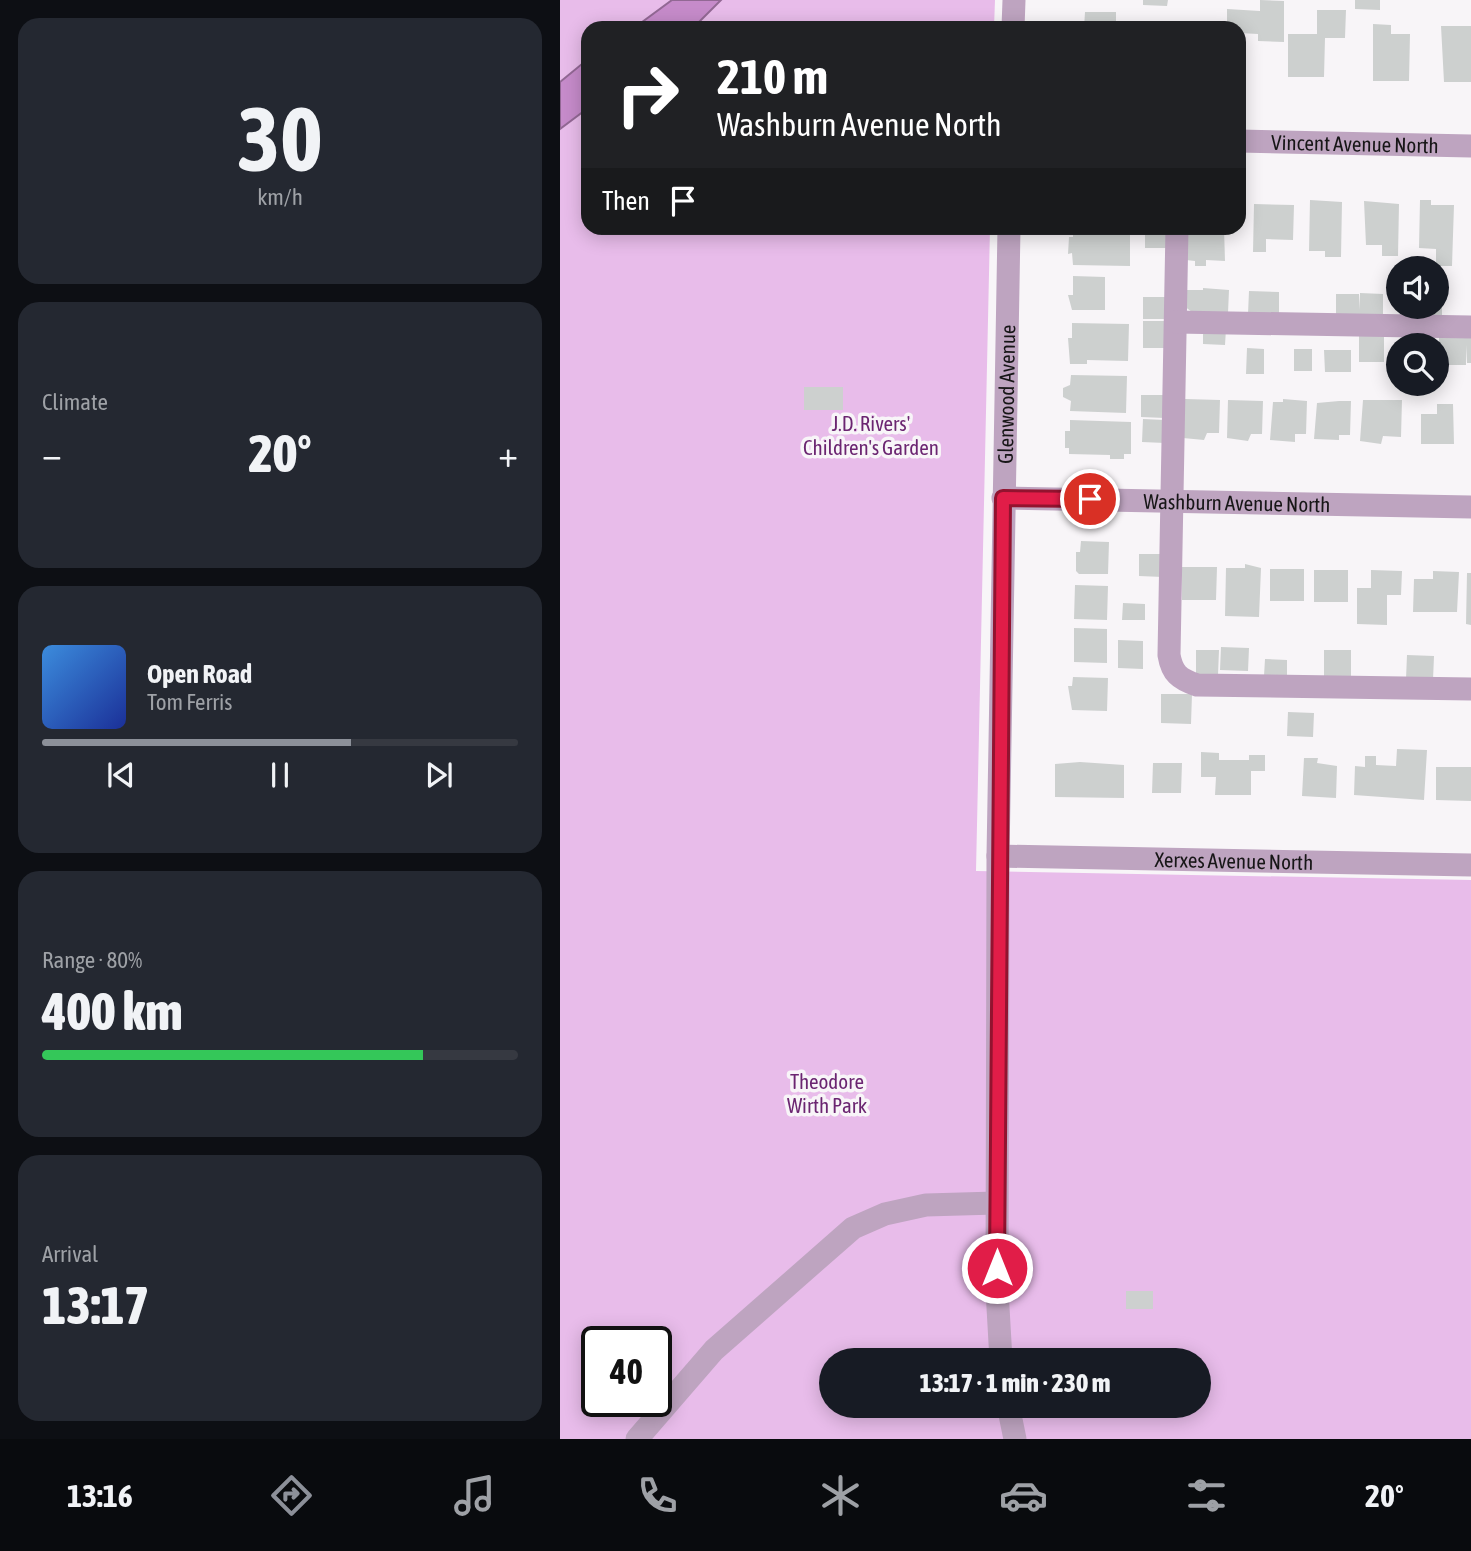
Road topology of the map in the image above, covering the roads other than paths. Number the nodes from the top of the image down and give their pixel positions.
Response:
1 (1014, 0) edge
2 (1013, 21) edge
3 (1246, 141) edge
4 (1471, 146) edge
5 (1009, 235) edge
6 (1177, 235) edge
7 (1176, 322) junction
8 (1471, 327) edge
9 (1003, 498) junction
10 (1172, 500) junction
11 (1471, 507) edge
12 (1471, 689) edge
13 (998, 856) junction
14 (1471, 865) edge
15 (996, 1203) junction
16 (1001, 1348) edge
17 (1011, 1418) edge
18 (637, 1439) edge
19 (1015, 1439) edge

1 - 2 street
3 - 4 street, Vincent Avenue North
5 - 9 street, Glenwood Avenue
6 - 7 street
7 - 8 street
7 - 10 street
9 - 10 street, Washburn Avenue North
9 - 13 street, Glenwood Avenue
10 - 11 street, Washburn Avenue North
10 - 12 street
13 - 14 street, Xerxes Avenue North
13 - 15 street, Glenwood Avenue
15 - 16 street, Glenwood Avenue
15 - 18 street
17 - 19 street

